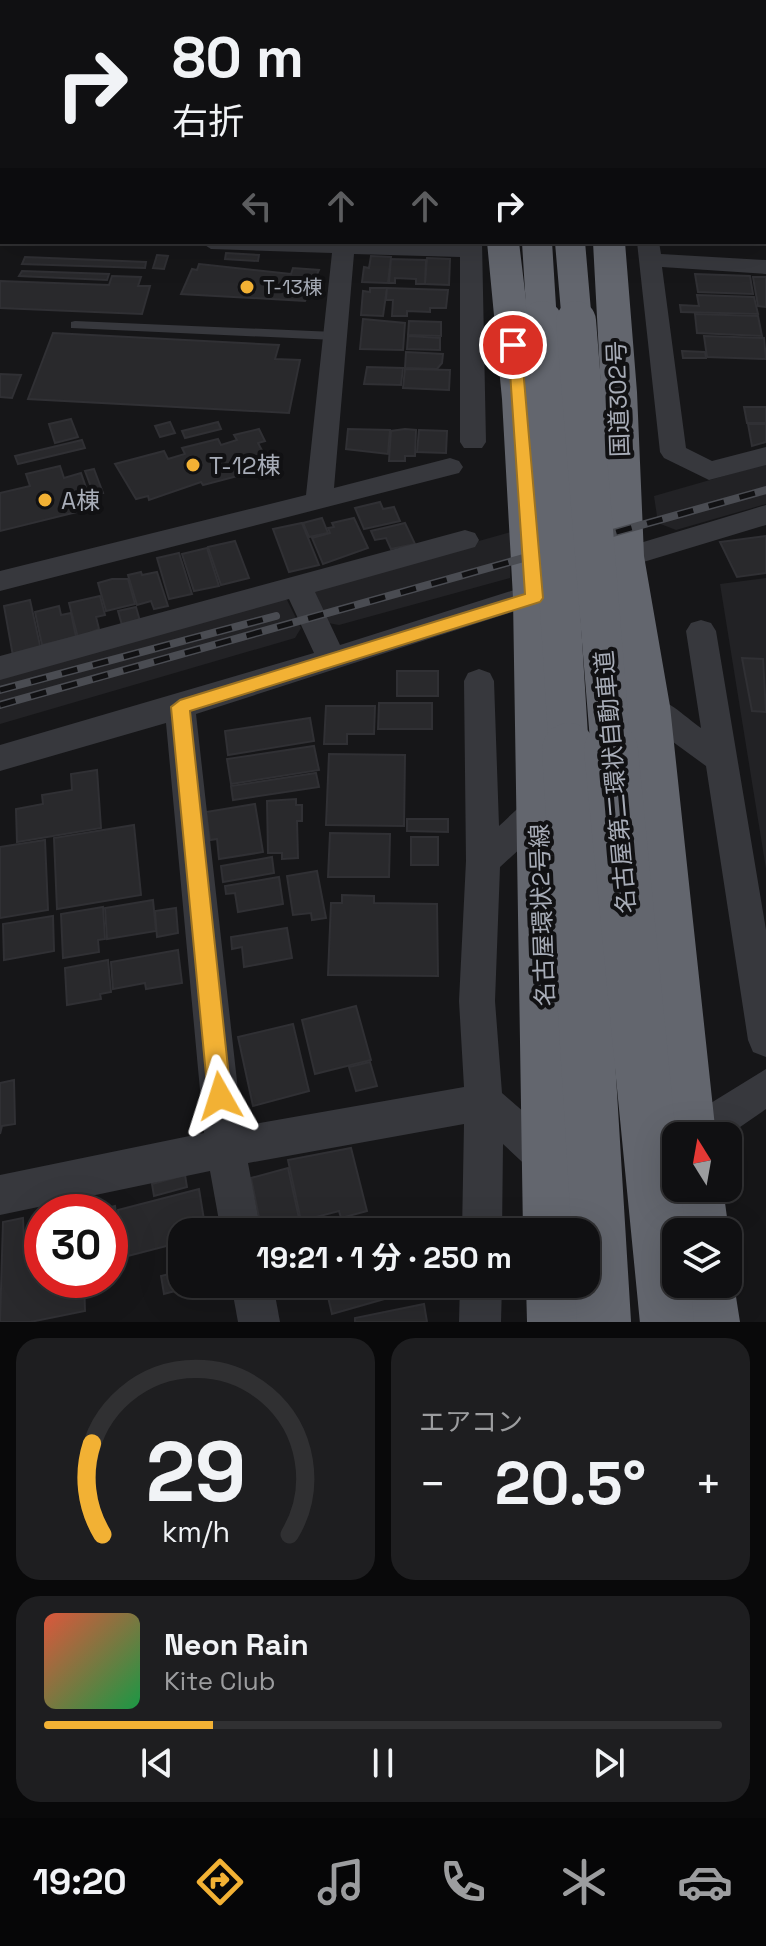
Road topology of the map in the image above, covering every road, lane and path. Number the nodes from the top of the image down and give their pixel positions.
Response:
1 (299, 244) edge
2 (537, 244) edge
3 (570, 244) edge
4 (609, 244) edge
5 (343, 245) edge
6 (482, 245) edge
7 (650, 251) edge
8 (766, 267) edge
9 (75, 325) dead end
10 (335, 336) junction
11 (472, 371) junction
12 (666, 381) junction
13 (619, 392) junction
14 (520, 399) junction
15 (473, 442) dead end
16 (766, 456) edge
17 (450, 467) dead end
18 (319, 501) junction
19 (766, 515) edge
20 (465, 540) dead end
21 (623, 556) junction
22 (0, 581) edge
23 (298, 586) junction
24 (534, 598) junction
25 (701, 631) dead end
26 (332, 660) junction
27 (0, 668) edge
28 (479, 681) dead end
29 (647, 706) junction
30 (180, 707) junction
31 (0, 758) edge
32 (722, 760) junction
33 (539, 810) junction
34 (483, 861) junction
35 (766, 1040) edge
36 (766, 1087) edge
37 (484, 1102) junction
38 (690, 1122) edge
39 (712, 1122) edge
40 (225, 1148) junction
41 (549, 1160) junction
42 (0, 1195) edge
43 (238, 1218) edge
44 (482, 1218) edge
45 (552, 1218) edge
46 (255, 1298) edge
47 (481, 1298) edge
48 (557, 1298) edge
49 (706, 1298) edge
50 (259, 1322) edge
51 (480, 1322) edge
52 (558, 1322) edge
53 (604, 1322) edge
54 (667, 1322) edge
55 (709, 1322) edge

1 - 5 street
2 - 53 highway, 名古屋第二環状自動車道, bridge
3 - 54 highway, 名古屋第二環状自動車道, bridge
4 - 13 highway, 国道302号
5 - 6 street
5 - 10 street
6 - 11 street
6 - 14 highway
7 - 8 street
7 - 12 street
9 - 10 lane
10 - 18 street
11 - 14 street
11 - 15 street
12 - 13 street
12 - 16 street
13 - 21 highway, 国道302号
14 - 24 highway
17 - 18 street
18 - 22 street
19 - 21 street
20 - 23 street
21 - 24 street
21 - 29 highway
23 - 26 street
23 - 27 street
24 - 26 street
24 - 33 highway, 名古屋環状2号線
25 - 32 street
26 - 30 street
28 - 34 street
29 - 32 street
29 - 38 highway
30 - 31 street
30 - 40 street
32 - 35 street
33 - 34 street
33 - 41 highway, 名古屋環状2号線
34 - 37 street
36 - 39 street
37 - 40 street
37 - 41 street
37 - 44 street
40 - 42 street
40 - 43 street
41 - 45 highway, 名古屋環状2号線
46 - 50 street
47 - 51 street
48 - 52 highway
49 - 55 highway

